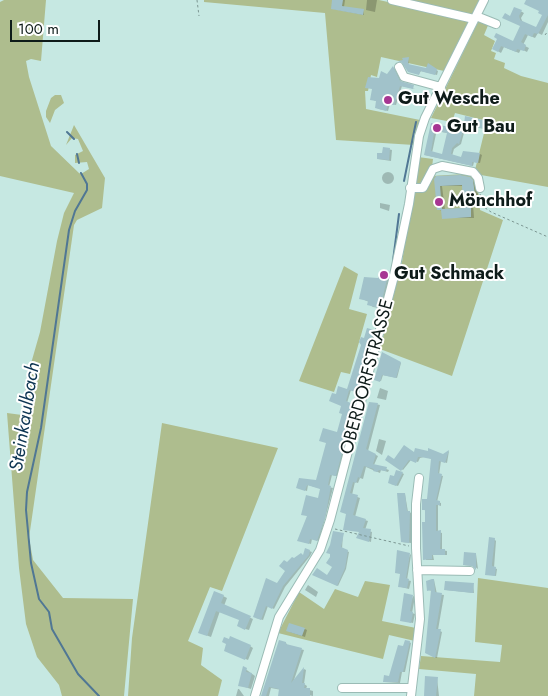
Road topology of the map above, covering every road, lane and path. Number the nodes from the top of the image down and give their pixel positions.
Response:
1 (196, 0) edge
2 (392, 0) edge
3 (484, 0) edge
4 (199, 16) dead end
5 (475, 18) junction
6 (496, 24) dead end
7 (548, 31) edge
8 (545, 35) dead end
9 (399, 67) dead end
10 (441, 87) junction
11 (410, 188) junction
12 (480, 188) joint
13 (548, 237) edge
14 (419, 478) dead end
15 (327, 528) junction
16 (416, 548) junction
17 (417, 570) junction
18 (470, 571) dead end
19 (342, 688) dead end
20 (412, 692) edge
21 (255, 696) edge

1 - 4 path
2 - 5 street
3 - 5 street, OBERDORFSTRASSE
5 - 6 street
5 - 10 street, OBERDORFSTRASSE
7 - 8 path
9 - 10 street
10 - 11 street, OBERDORFSTRASSE
11 - 12 street
11 - 15 street, OBERDORFSTRASSE
12 - 13 path
14 - 16 street
15 - 16 path
15 - 21 street, OBERDORFSTRASSE
16 - 17 street
17 - 18 street
17 - 20 street
19 - 20 street

